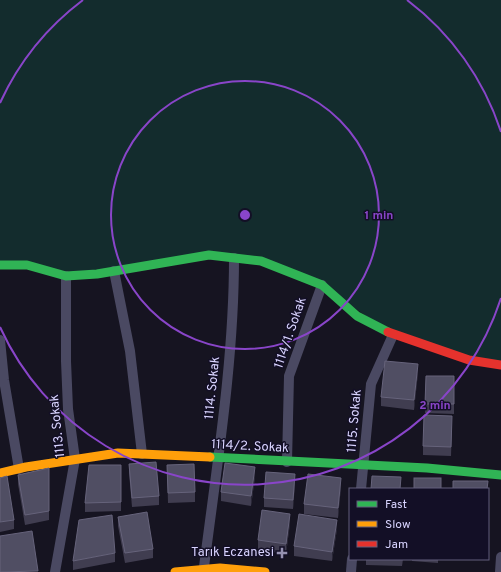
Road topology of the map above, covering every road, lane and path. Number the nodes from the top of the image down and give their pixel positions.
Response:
1 (234, 258) junction
2 (0, 265) edge
3 (114, 271) junction
4 (66, 276) junction
5 (322, 285) junction
6 (393, 335) junction
7 (0, 340) edge
8 (501, 365) edge
9 (142, 454) junction
10 (75, 459) junction
11 (218, 459) junction
12 (287, 462) junction
13 (364, 465) junction
14 (19, 469) junction
15 (0, 473) edge
16 (501, 475) edge
17 (361, 488) edge
18 (501, 557) edge
19 (352, 560) edge
20 (204, 567) junction
21 (55, 572) edge
22 (175, 572) edge
23 (265, 572) edge
24 (351, 572) edge
25 (500, 572) edge

1 - 3 street
1 - 5 street
1 - 11 street, 1114. Sokak
2 - 4 street
3 - 4 street
3 - 9 street
4 - 10 street, 1113. Sokak
5 - 6 street
5 - 12 street, 1114/1. Sokak
6 - 8 street
6 - 13 street, 1115. Sokak
7 - 14 street
9 - 10 street, 1114/2. Sokak
9 - 11 street, 1114/2. Sokak
10 - 14 street, 1114/2. Sokak
10 - 21 street, 1113. Sokak
11 - 12 street, 1114/2. Sokak
11 - 20 street, 1114. Sokak
12 - 13 street, 1114/2. Sokak
13 - 16 street, 1114/2. Sokak
13 - 17 street, 1115. Sokak
14 - 15 street, 1114/2. Sokak
18 - 25 street
19 - 24 street
20 - 22 street
20 - 23 street

